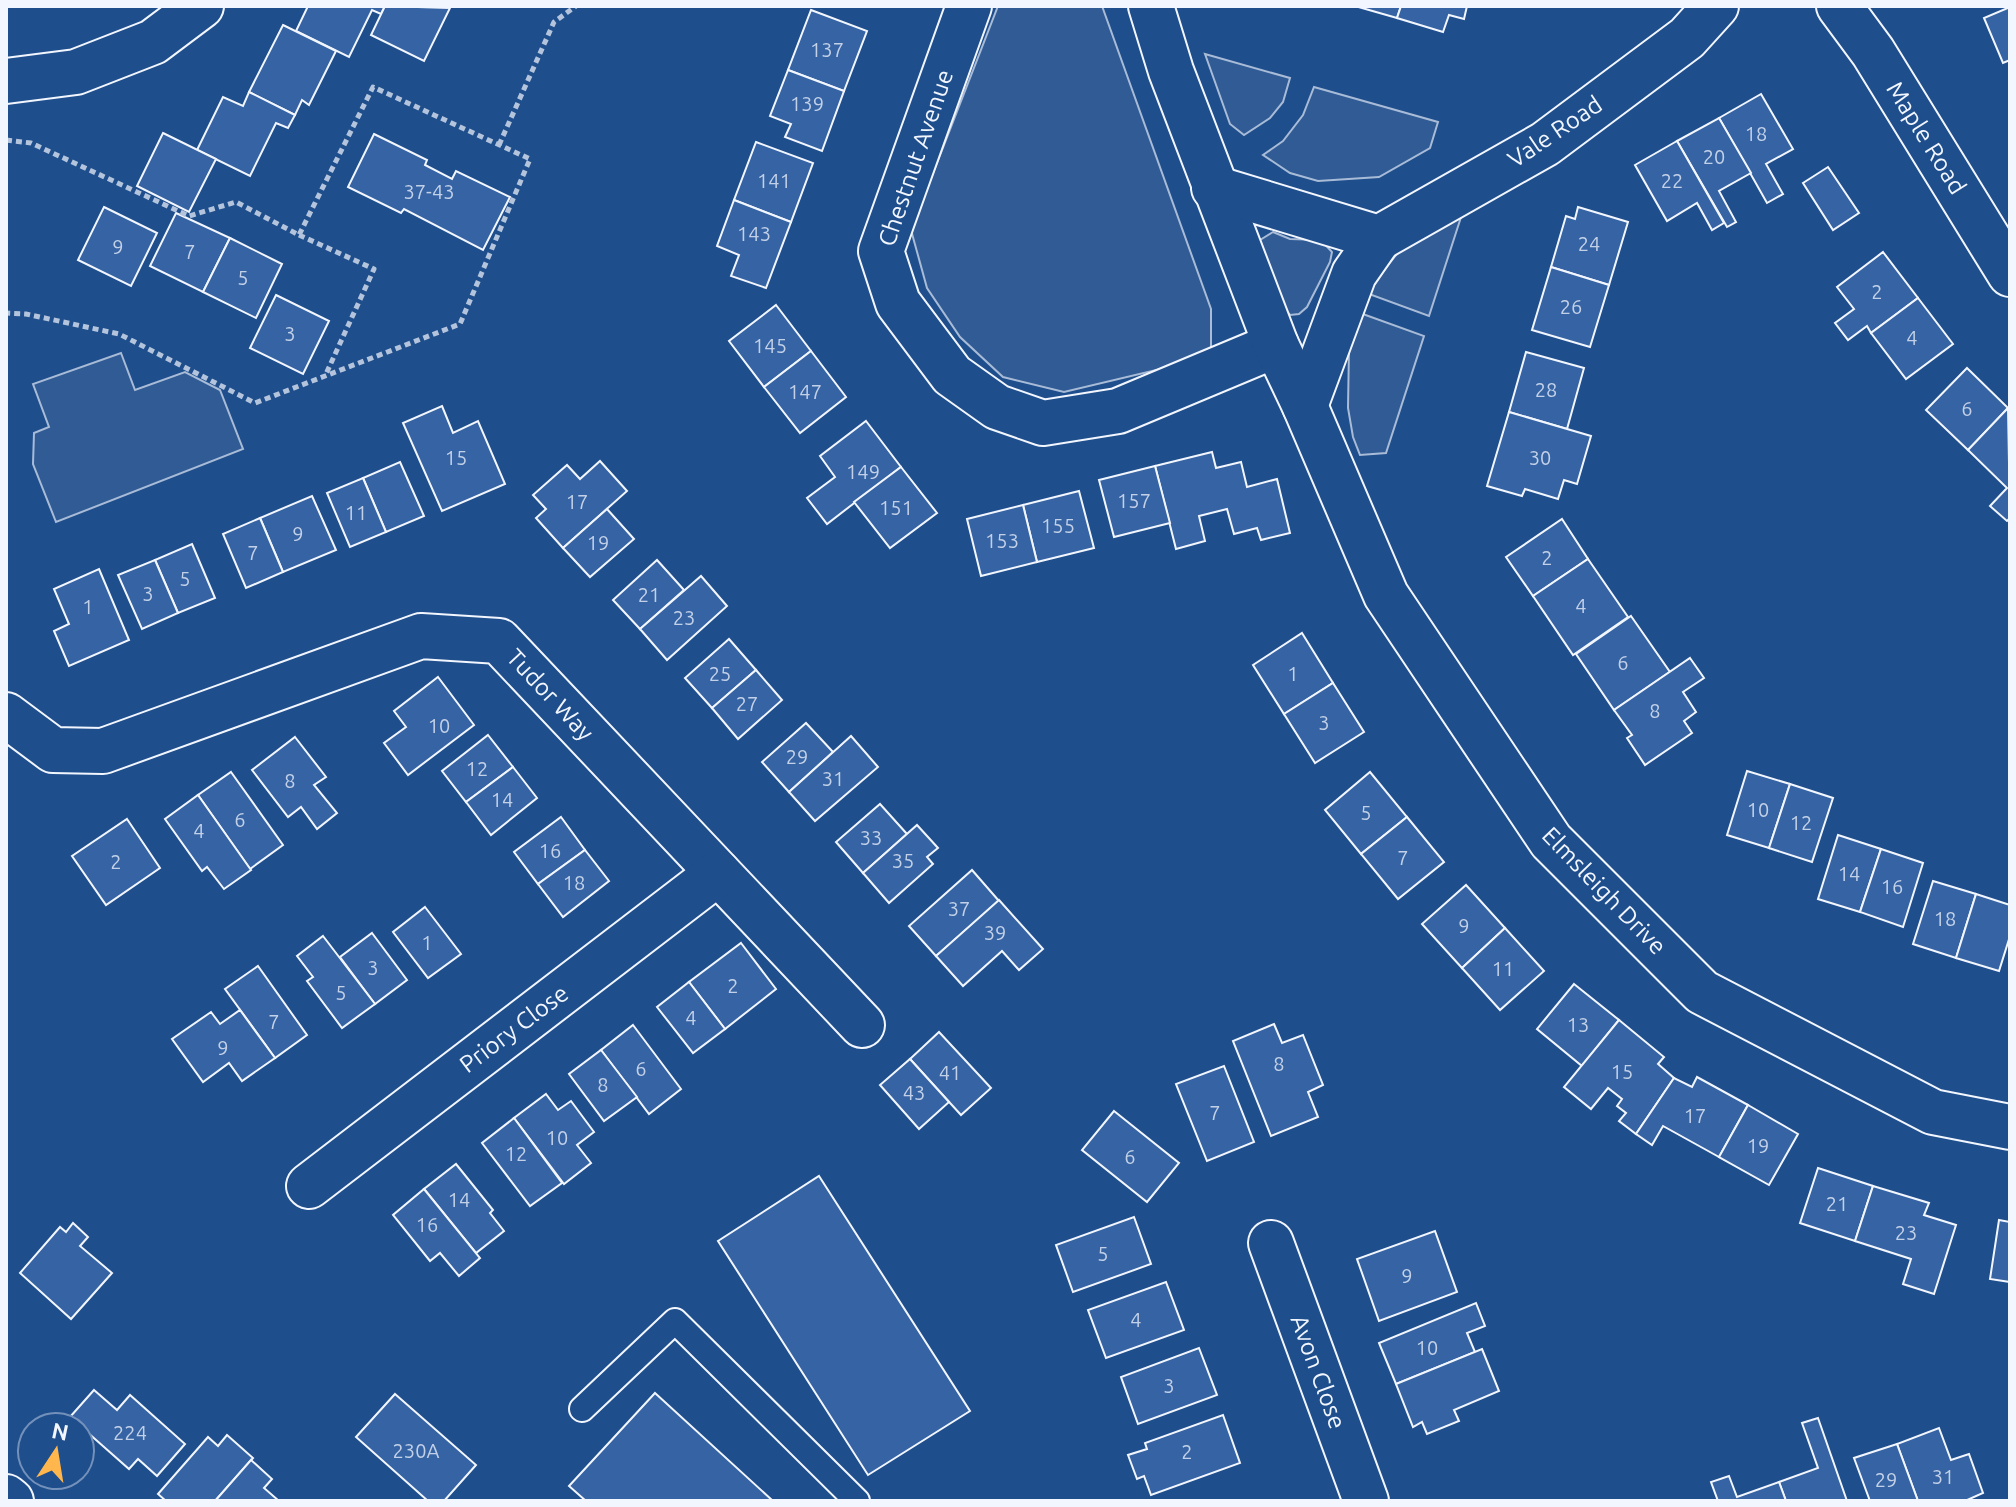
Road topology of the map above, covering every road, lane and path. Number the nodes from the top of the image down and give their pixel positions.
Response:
1 (201, 6) edge
2 (576, 6) edge
3 (969, 6) edge
4 (1151, 6) edge
5 (1716, 6) edge
6 (1839, 6) edge
7 (6, 81) edge
8 (6, 140) edge
9 (499, 145) junction
10 (1214, 188) junction
11 (299, 235) junction
12 (1379, 238) junction
13 (2010, 274) edge
14 (6, 313) edge
15 (1276, 345) junction
16 (326, 375) junction
17 (1305, 406) junction
18 (6, 715) edge
19 (718, 873) junction
20 (862, 1025) dead end
21 (2010, 1127) edge
22 (309, 1186) dead end
23 (1271, 1243) dead end
24 (582, 1409) dead end
25 (6, 1497) edge
26 (11, 1501) edge
27 (857, 1501) edge
28 (1366, 1501) edge

1 - 7 street
2 - 9 path
3 - 15 street, Chestnut Avenue
4 - 10 street
5 - 12 street, Vale Road
6 - 13 street, Maple Road
8 - 11 path
9 - 11 path
9 - 16 path
10 - 12 street
10 - 15 street
11 - 16 path
12 - 17 street, Vale Road
14 - 16 path
15 - 17 street
17 - 21 street, Elmsleigh Drive
18 - 19 street, Tudor Way
19 - 20 street, Tudor Way
19 - 22 street, Priory Close
23 - 28 street, Avon Close
24 - 27 lane
25 - 26 street

